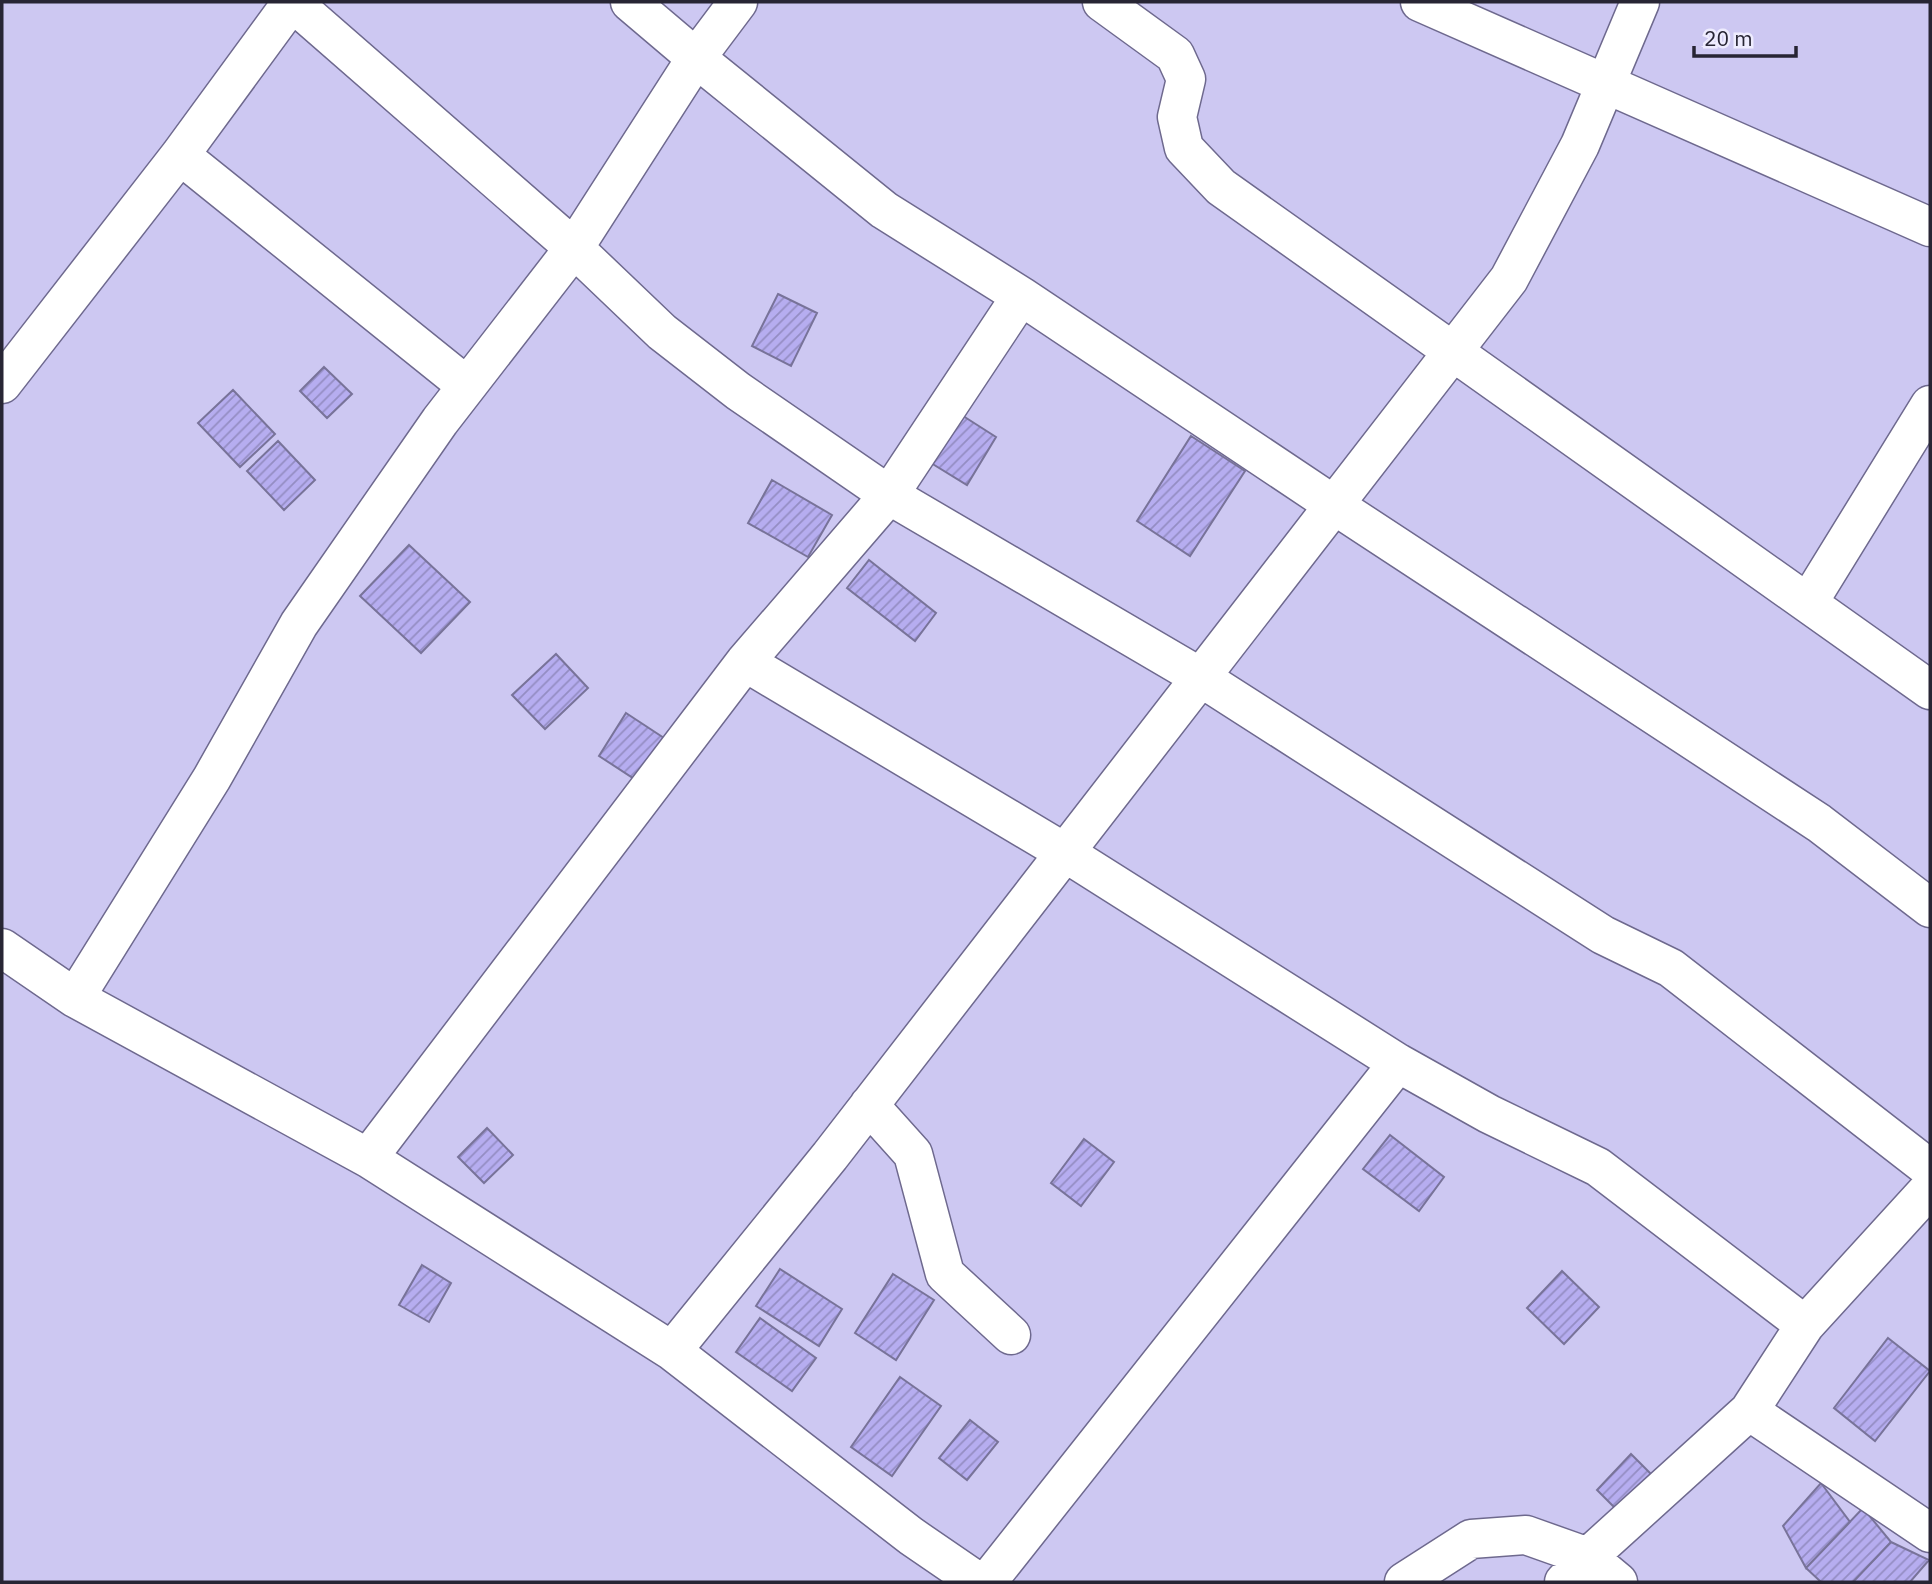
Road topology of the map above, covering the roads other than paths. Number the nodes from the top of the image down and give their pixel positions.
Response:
1 (630, 2) edge
2 (738, 2) edge
3 (1102, 2) edge
4 (1420, 2) edge
5 (1640, 2) edge
6 (696, 58) junction
7 (1605, 84) junction
8 (180, 155) junction
9 (1930, 227) edge
10 (574, 248) junction
11 (1021, 296) junction
12 (1453, 351) junction
13 (2, 384) edge
14 (467, 386) junction
15 (1930, 405) edge
16 (889, 495) junction
17 (1334, 505) junction
18 (1808, 603) junction
19 (745, 662) junction
20 (1200, 677) junction
21 (1930, 690) edge
22 (1064, 852) junction
23 (1930, 908) edge
24 (2, 948) edge
25 (75, 998) junction
26 (1398, 1063) junction
27 (869, 1105) junction
28 (368, 1158) junction
29 (1930, 1169) edge
30 (1930, 1188) edge
31 (1805, 1325) junction
32 (1011, 1335) dead end
33 (672, 1351) junction
34 (1749, 1411) junction
35 (1930, 1534) edge
36 (1576, 1570) edge
37 (978, 1582) edge
38 (988, 1582) edge
39 (1404, 1582) edge
40 (1618, 1582) edge

1 - 6 street
2 - 6 street
3 - 12 street
4 - 7 street
5 - 7 street
6 - 10 street
6 - 11 street
7 - 9 street
7 - 12 street
8 - 10 street
8 - 13 street
8 - 14 street
10 - 14 street
10 - 16 street
11 - 16 street
11 - 17 street
12 - 17 street
12 - 18 street
14 - 25 street
15 - 18 street
16 - 19 street
16 - 20 street
17 - 20 street
17 - 23 street
18 - 21 street
19 - 22 street
19 - 28 street
20 - 22 street
20 - 29 street
22 - 26 street
22 - 27 street
24 - 25 street
25 - 28 street
26 - 31 street
26 - 38 street
27 - 32 street
27 - 33 street
28 - 33 street
30 - 31 street
31 - 34 street
33 - 37 street
34 - 35 street
34 - 36 street
36 - 39 street
36 - 40 street

